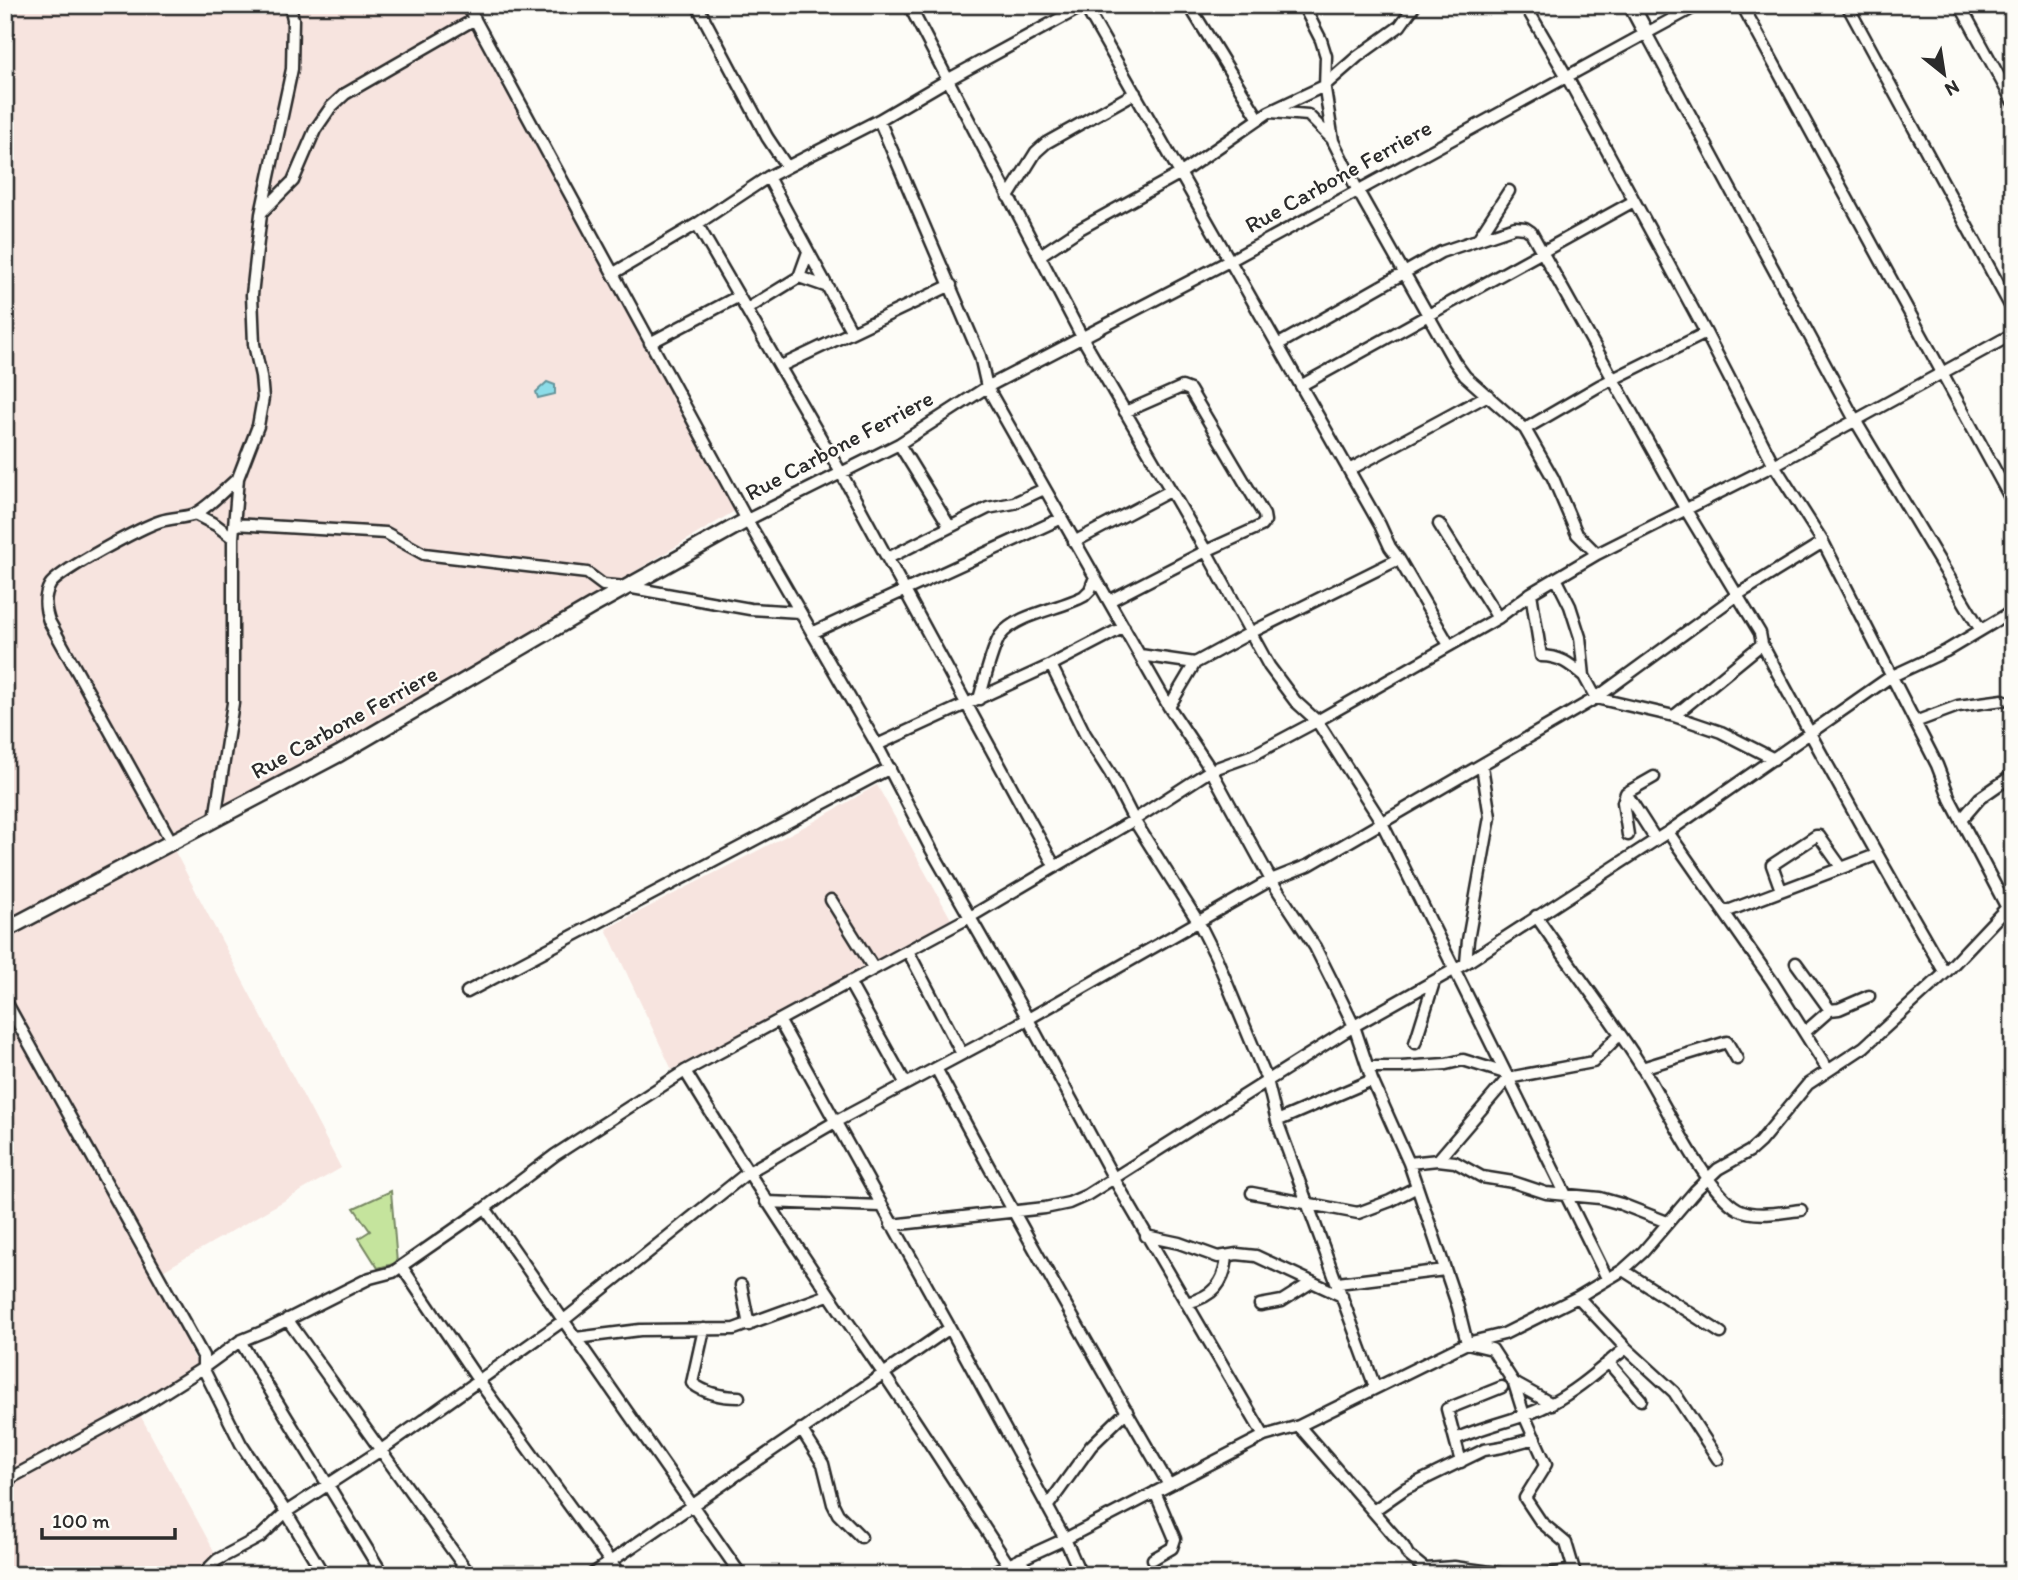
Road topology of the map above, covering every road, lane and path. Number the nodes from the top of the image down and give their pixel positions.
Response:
1 (290, 5) edge
2 (467, 5) edge
3 (697, 5) edge
4 (909, 5) edge
5 (1189, 5) edge
6 (1304, 5) edge
7 (1415, 5) edge
8 (1525, 5) edge
9 (1631, 5) edge
10 (1698, 5) edge
11 (1742, 5) edge
12 (1847, 5) edge
13 (1960, 5) edge
14 (1085, 6) edge
15 (475, 19) junction
16 (1646, 33) junction
17 (1567, 77) junction
18 (949, 79) junction
19 (1324, 86) junction
20 (1135, 93) junction
21 (2013, 102) edge
22 (1269, 112) junction
23 (1259, 119) junction
24 (879, 120) junction
25 (1333, 141) junction
26 (787, 167) junction
27 (1181, 173) junction
28 (768, 177) junction
29 (1358, 191) junction
30 (1509, 191) dead end
31 (1008, 197) junction
32 (1634, 201) junction
33 (261, 214) junction
34 (697, 223) junction
35 (1478, 239) junction
36 (1543, 251) junction
37 (808, 253) junction
38 (1039, 256) junction
39 (1231, 260) junction
40 (614, 274) junction
41 (1404, 274) junction
42 (799, 277) junction
43 (951, 285) junction
44 (825, 286) junction
45 (739, 296) junction
46 (747, 309) junction
47 (2013, 311) edge
48 (1428, 315) junction
49 (852, 332) junction
50 (1706, 332) junction
51 (2013, 334) edge
52 (1083, 338) junction
53 (650, 343) junction
54 (1279, 344) junction
55 (781, 366) junction
56 (1940, 373) junction
57 (1615, 379) junction
58 (1302, 385) junction
59 (987, 387) junction
60 (1488, 395) junction
61 (1125, 412) junction
62 (1855, 420) junction
63 (1525, 429) junction
64 (899, 444) junction
65 (1774, 465) junction
66 (1349, 470) junction
67 (840, 471) junction
68 (238, 478) junction
69 (1044, 489) junction
70 (1170, 491) junction
71 (2013, 503) edge
72 (1686, 510) junction
73 (195, 514) junction
74 (1060, 519) junction
75 (747, 520) junction
76 (234, 524) junction
77 (1439, 524) dead end
78 (950, 527) junction
79 (233, 538) junction
80 (1074, 542) junction
81 (1823, 542) junction
82 (1206, 551) junction
83 (1597, 554) junction
84 (888, 558) junction
85 (1399, 559) junction
86 (1095, 577) junction
87 (1556, 578) junction
88 (627, 587) junction
89 (905, 591) junction
90 (1531, 593) junction
91 (1737, 595) junction
92 (1109, 601) junction
93 (2013, 611) edge
94 (800, 612) junction
95 (1498, 618) junction
96 (1124, 627) junction
97 (1980, 629) junction
98 (812, 633) junction
99 (1250, 633) junction
100 (1762, 644) junction
101 (1449, 645) junction
102 (1140, 655) junction
103 (1195, 663) junction
104 (1051, 665) junction
105 (1584, 676) junction
106 (1890, 677) junction
107 (979, 698) junction
108 (1596, 698) junction
109 (2003, 700) dead end
110 (967, 704) junction
111 (1169, 707) junction
112 (1674, 716) junction
113 (1317, 721) junction
114 (1914, 722) junction
115 (1811, 735) junction
116 (877, 745) junction
117 (1774, 759) junction
118 (1482, 766) junction
119 (890, 768) junction
120 (1211, 770) junction
121 (2013, 775) edge
122 (1654, 777) dead end
123 (1626, 793) junction
124 (215, 818) junction
125 (1962, 819) junction
126 (1134, 820) junction
127 (1381, 821) junction
128 (1668, 832) junction
129 (1628, 835) dead end
130 (1656, 840) junction
131 (171, 841) junction
132 (1876, 855) junction
133 (1055, 867) junction
134 (1841, 867) junction
135 (1271, 880) junction
136 (1781, 890) junction
137 (831, 900) dead end
138 (2010, 904) edge
139 (1725, 912) junction
140 (1536, 916) junction
141 (970, 917) junction
142 (1199, 923) junction
143 (5, 930) edge
144 (908, 951) junction
145 (1466, 963) junction
146 (1796, 963) dead end
147 (874, 969) junction
148 (1453, 969) junction
149 (1945, 973) junction
150 (849, 982) junction
151 (1434, 982) junction
152 (467, 992) dead end
153 (1869, 996) dead end
154 (5, 1000) edge
155 (1830, 1010) junction
156 (1028, 1019) junction
157 (779, 1020) junction
158 (1354, 1026) junction
159 (1805, 1032) junction
160 (1619, 1035) junction
161 (1415, 1043) dead end
162 (962, 1054) junction
163 (1737, 1059) dead end
164 (1369, 1067) junction
165 (936, 1068) junction
166 (1642, 1068) junction
167 (1828, 1070) junction
168 (685, 1071) junction
169 (1507, 1076) junction
170 (1267, 1080) junction
171 (1372, 1080) junction
172 (906, 1084) junction
173 (1277, 1121) junction
174 (835, 1122) junction
175 (1438, 1160) junction
176 (1409, 1163) junction
177 (747, 1173) junction
178 (1113, 1177) junction
179 (1708, 1179) junction
180 (1417, 1186) junction
181 (1252, 1194) dead end
182 (1567, 1196) junction
183 (766, 1202) junction
184 (1307, 1202) junction
185 (881, 1206) junction
186 (485, 1208) junction
187 (1801, 1210) dead end
188 (1015, 1212) junction
189 (1667, 1222) junction
190 (891, 1225) junction
191 (1146, 1236) junction
192 (1227, 1256) junction
193 (402, 1267) junction
194 (1444, 1270) junction
195 (1623, 1270) junction
196 (1607, 1278) junction
197 (1312, 1282) junction
198 (1338, 1283) junction
199 (741, 1285) dead end
200 (828, 1296) junction
201 (1342, 1296) junction
202 (1578, 1297) junction
203 (1186, 1303) junction
204 (1260, 1305) dead end
205 (286, 1320) junction
206 (564, 1320) junction
207 (749, 1325) junction
208 (950, 1328) junction
209 (704, 1329) junction
210 (1721, 1333) dead end
211 (576, 1338) junction
212 (240, 1341) junction
213 (1467, 1343) junction
214 (1626, 1348) junction
215 (1608, 1362) junction
216 (203, 1368) junction
217 (883, 1374) junction
218 (478, 1380) junction
219 (1514, 1383) junction
220 (1375, 1387) junction
221 (1502, 1387) dead end
222 (739, 1397) dead end
223 (1641, 1399) dead end
224 (1552, 1404) junction
225 (1127, 1411) junction
226 (1524, 1415) junction
227 (1299, 1426) junction
228 (801, 1429) junction
229 (1264, 1436) junction
230 (1535, 1438) junction
231 (1456, 1439) junction
232 (381, 1450) junction
233 (1718, 1459) dead end
234 (1461, 1462) junction
235 (5, 1481) edge
236 (1169, 1485) junction
237 (327, 1486) junction
238 (1155, 1492) junction
239 (691, 1504) junction
240 (1047, 1507) junction
241 (1373, 1511) junction
242 (286, 1512) junction
243 (861, 1537) dead end
244 (1065, 1539) junction
245 (1020, 1559) junction
246 (1153, 1559) dead end
247 (612, 1562) junction
248 (1008, 1564) junction
249 (208, 1569) dead end
250 (324, 1575) edge
251 (383, 1575) edge
252 (470, 1575) edge
253 (591, 1575) edge
254 (620, 1575) edge
255 (741, 1575) edge
256 (986, 1575) edge
257 (1029, 1575) edge
258 (1082, 1575) edge
259 (1512, 1575) edge
260 (1544, 1575) edge

1 - 33 street
2 - 15 street
3 - 26 street
4 - 18 street
5 - 23 street
6 - 19 street
7 - 19 street
8 - 17 street
9 - 16 street
10 - 16 street, Rue Carbone Ferriere
11 - 56 street
12 - 47 street
13 - 21 street
14 - 18 street
14 - 20 street
15 - 33 street
15 - 40 street
16 - 17 street, Rue Carbone Ferriere
16 - 62 street
17 - 29 street, Rue Carbone Ferriere
17 - 32 street
18 - 24 street
18 - 31 street
19 - 22 street
19 - 25 street
20 - 27 street
20 - 31 street
22 - 23 street
22 - 25 street
23 - 27 street
24 - 26 street
24 - 43 street
25 - 29 street
26 - 28 street
27 - 38 street
27 - 39 street
28 - 34 street
28 - 37 street
29 - 39 street, Rue Carbone Ferriere
29 - 41 street
30 - 35 street
31 - 38 street
32 - 36 street
32 - 50 street
33 - 68 street
34 - 40 street
34 - 45 street
35 - 36 street
35 - 41 street
36 - 48 street
36 - 57 street
37 - 42 street
37 - 44 street
38 - 52 street
39 - 52 street, Rue Carbone Ferriere
39 - 54 street
40 - 53 street
41 - 48 street
41 - 54 street
42 - 44 street
42 - 46 street
43 - 49 street
43 - 59 street
44 - 49 street
45 - 46 street
45 - 53 street
46 - 55 street
48 - 58 street
48 - 60 street
49 - 55 street
50 - 57 street
50 - 65 street
51 - 56 street
52 - 59 street, Rue Carbone Ferriere
52 - 61 street
53 - 75 street
54 - 58 street
55 - 67 street
56 - 62 street
56 - 71 street
57 - 63 street
57 - 72 street
58 - 66 street
59 - 64 street, Rue Carbone Ferriere
59 - 69 street
60 - 63 street
60 - 66 street
61 - 70 street
61 - 82 street
62 - 65 street
62 - 97 street
63 - 83 street
64 - 67 street, Rue Carbone Ferriere
64 - 78 street
65 - 72 street
65 - 81 street
66 - 85 street
67 - 75 street, Rue Carbone Ferriere
67 - 84 street
68 - 73 street
68 - 76 street
69 - 74 street
69 - 78 street
70 - 80 street
70 - 82 street
72 - 83 street
72 - 91 street
73 - 79 street
73 - 131 street
74 - 80 street
74 - 89 street
75 - 88 street, Rue Carbone Ferriere
75 - 94 street
76 - 79 street
76 - 88 street
77 - 95 street
78 - 84 street
79 - 124 street
80 - 86 street
81 - 91 street
81 - 106 street
82 - 92 street
82 - 99 street
83 - 87 street
84 - 89 street
85 - 99 street
85 - 101 street
86 - 92 street
86 - 107 street
87 - 90 street
87 - 105 street
88 - 94 street
88 - 124 street, Rue Carbone Ferriere
89 - 98 street
89 - 110 street
90 - 95 street
90 - 105 street
91 - 100 street
91 - 108 street
92 - 96 street
93 - 97 street
94 - 98 street
95 - 101 street
96 - 102 street
96 - 104 street
97 - 106 street
98 - 116 street
99 - 103 street
99 - 113 street
100 - 112 street
100 - 115 street
101 - 113 street
102 - 103 street
102 - 111 street
103 - 111 street
104 - 107 street
104 - 126 street
105 - 108 street
106 - 114 street
106 - 115 street
107 - 110 street
108 - 112 street
108 - 118 street
109 - 114 street
110 - 116 street
110 - 133 street
111 - 120 street
112 - 117 street
113 - 120 street
113 - 127 street
114 - 125 street
115 - 117 street
115 - 132 street
116 - 119 street
117 - 128 street
118 - 127 street
118 - 145 street
119 - 141 street
119 - 152 street
120 - 126 street
120 - 135 street
121 - 125 street
122 - 123 street
123 - 129 street
123 - 130 street
124 - 131 street, Rue Carbone Ferriere
125 - 138 street
126 - 133 street
126 - 142 street
127 - 135 street
127 - 148 street
128 - 130 street
128 - 139 street
130 - 140 street
131 - 143 street, Rue Carbone Ferriere
132 - 134 street
132 - 149 street
133 - 141 street
134 - 136 street
134 - 136 street
135 - 142 street
135 - 158 street
136 - 139 street
137 - 147 street
138 - 149 street
139 - 159 street
140 - 145 street
140 - 160 street
141 - 144 street
141 - 156 street
142 - 156 street
142 - 170 street
144 - 147 street
144 - 162 street
145 - 148 street
146 - 155 street
147 - 150 street
148 - 151 street
148 - 169 street
149 - 167 street
150 - 157 street
150 - 172 street
151 - 158 street
151 - 161 street
153 - 155 street
154 - 216 street
155 - 159 street
156 - 162 street
156 - 178 street
157 - 168 street
157 - 174 street
158 - 164 street
158 - 170 street
159 - 167 street
160 - 166 street
160 - 169 street
162 - 165 street
163 - 166 street
164 - 169 street
164 - 171 street
165 - 172 street
165 - 188 street
166 - 179 street
167 - 179 street
168 - 177 street
168 - 186 street
169 - 175 street
169 - 182 street
170 - 173 street
170 - 178 street
171 - 173 street
171 - 176 street
172 - 174 street
173 - 184 street
174 - 177 street
174 - 185 street
175 - 176 street
175 - 182 street
176 - 180 street
177 - 183 street
177 - 206 street
178 - 188 street
178 - 191 street
179 - 187 street
179 - 189 street
180 - 184 street
180 - 194 street
181 - 184 street
182 - 189 street
182 - 196 street
183 - 185 street
183 - 200 street
184 - 198 street
185 - 190 street
186 - 193 street
186 - 206 street
188 - 190 street
188 - 225 street
189 - 195 street
190 - 208 street
191 - 192 street
191 - 203 street
192 - 197 street
192 - 203 street
193 - 205 street
193 - 218 street
194 - 198 street
194 - 213 street
195 - 196 street
195 - 210 street
196 - 202 street
197 - 201 street
197 - 204 street
198 - 201 street
199 - 207 street
200 - 207 street
200 - 217 street
201 - 220 street
202 - 213 street
202 - 214 street
203 - 229 street
205 - 212 street
205 - 232 street
206 - 211 street
206 - 218 street
207 - 209 street
208 - 217 street
208 - 240 street
209 - 211 street
209 - 222 street
211 - 239 street
212 - 216 street
212 - 237 street
213 - 219 street
213 - 220 street
214 - 215 street
214 - 233 street
215 - 223 street
215 - 224 street
216 - 235 street
216 - 242 street
217 - 228 street
217 - 248 street
218 - 232 street
218 - 247 street
219 - 224 street
219 - 226 street
220 - 227 street
221 - 231 street
224 - 226 street
225 - 236 street
225 - 240 street
226 - 230 street
226 - 231 street
227 - 229 street
227 - 241 street
228 - 239 street
228 - 243 street
229 - 236 street
230 - 234 street
230 - 260 street
231 - 234 street
232 - 237 street
232 - 252 street
234 - 241 street
236 - 238 street
237 - 242 street
237 - 251 street
238 - 244 street
238 - 246 street
239 - 247 street
239 - 255 street
240 - 244 street
241 - 259 street
242 - 249 street
242 - 250 street
244 - 245 street
244 - 258 street
245 - 248 street
245 - 257 street
247 - 253 street
247 - 254 street
248 - 256 street

